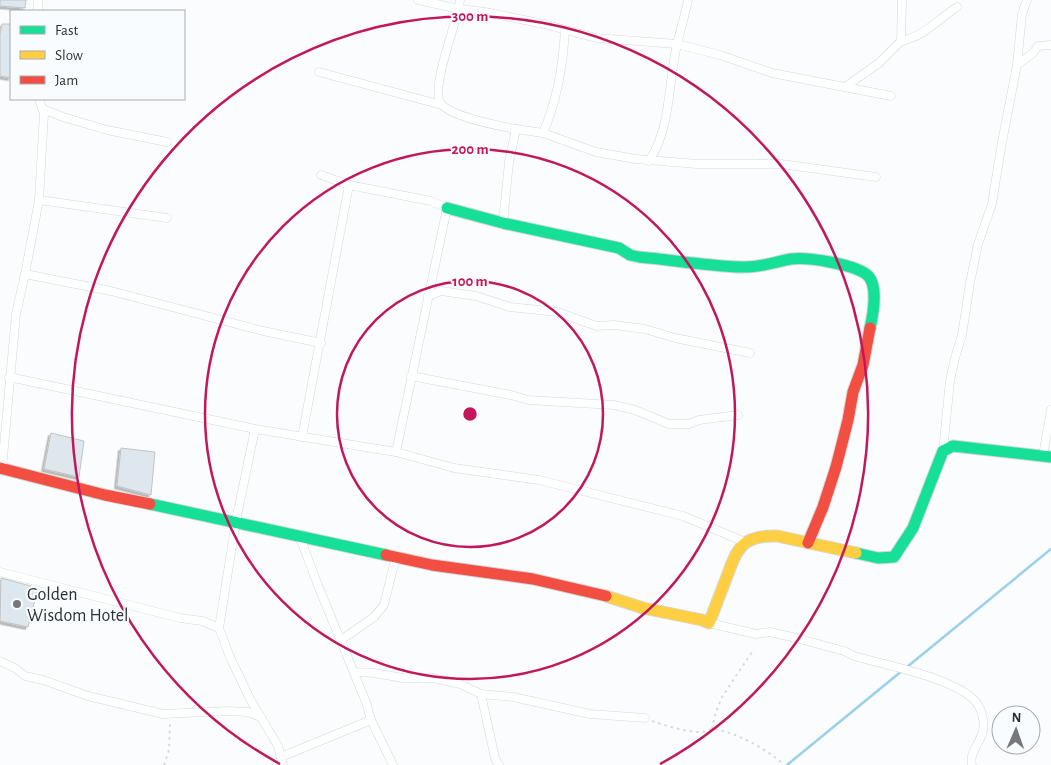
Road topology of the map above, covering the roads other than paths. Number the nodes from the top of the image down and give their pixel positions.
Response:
1 (418, 0) edge
2 (460, 0) edge
3 (688, 0) edge
4 (902, 0) edge
5 (1027, 0) edge
6 (957, 7) dead end
7 (459, 9) junction
8 (565, 30) junction
9 (901, 41) junction
10 (1020, 42) junction
11 (678, 44) junction
12 (1051, 44) edge
13 (1038, 46) junction
14 (1017, 65) junction
15 (319, 72) dead end
16 (845, 88) junction
17 (891, 96) dead end
18 (39, 100) edge
19 (442, 105) junction
20 (43, 109) junction
21 (516, 129) junction
22 (543, 133) junction
23 (167, 142) dead end
24 (649, 161) junction
25 (321, 175) dead end
26 (876, 177) dead end
27 (350, 185) junction
28 (39, 200) junction
29 (447, 208) junction
30 (167, 218) dead end
31 (504, 223) junction
32 (25, 274) junction
33 (428, 296) junction
34 (321, 343) junction
35 (750, 353) dead end
36 (411, 376) junction
37 (9, 377) junction
38 (1051, 410) edge
39 (738, 416) dead end
40 (255, 429) junction
41 (302, 437) junction
42 (943, 451) junction
43 (396, 452) junction
44 (1047, 456) edge
45 (1, 468) edge
46 (236, 521) junction
47 (299, 535) junction
48 (746, 542) junction
49 (808, 543) junction
50 (396, 556) junction
51 (0, 572) edge
52 (709, 623) junction
53 (219, 628) junction
54 (341, 640) junction
55 (0, 661) edge
56 (354, 672) junction
57 (481, 694) junction
58 (262, 717) junction
59 (642, 718) road end
60 (371, 720) junction
61 (282, 761) edge
62 (393, 765) edge
63 (499, 765) edge
64 (972, 765) edge

1 - 7 street
2 - 7 street
3 - 11 street
4 - 9 street
5 - 10 street
6 - 9 street
7 - 8 street
7 - 19 street
8 - 11 street
8 - 22 street
9 - 16 street
10 - 13 street
10 - 14 street
11 - 16 street
11 - 24 street
12 - 13 street
13 - 14 street
14 - 42 street
15 - 19 street
16 - 17 street
18 - 20 street
19 - 21 street
20 - 23 street
20 - 28 street
21 - 22 street
21 - 31 street
22 - 24 street
24 - 26 street
25 - 27 street
27 - 29 street
27 - 34 street
28 - 30 street
28 - 32 street
29 - 31 street
29 - 33 street
31 - 49 street
32 - 34 street
32 - 37 street
33 - 35 street
33 - 36 street
34 - 41 street
36 - 39 street
36 - 43 street
37 - 40 street
37 - 45 street
38 - 44 street
40 - 41 street
40 - 46 street
41 - 43 street
42 - 44 street
42 - 49 street
43 - 48 street
45 - 46 street
46 - 47 street
46 - 53 street
47 - 50 street
47 - 54 street
48 - 49 street
48 - 52 street
50 - 52 street
50 - 54 street
51 - 53 street
52 - 64 street
53 - 58 street
54 - 56 street
55 - 58 street
56 - 57 street
56 - 60 street
57 - 59 street
57 - 63 street
58 - 61 street
60 - 61 street
60 - 62 street

